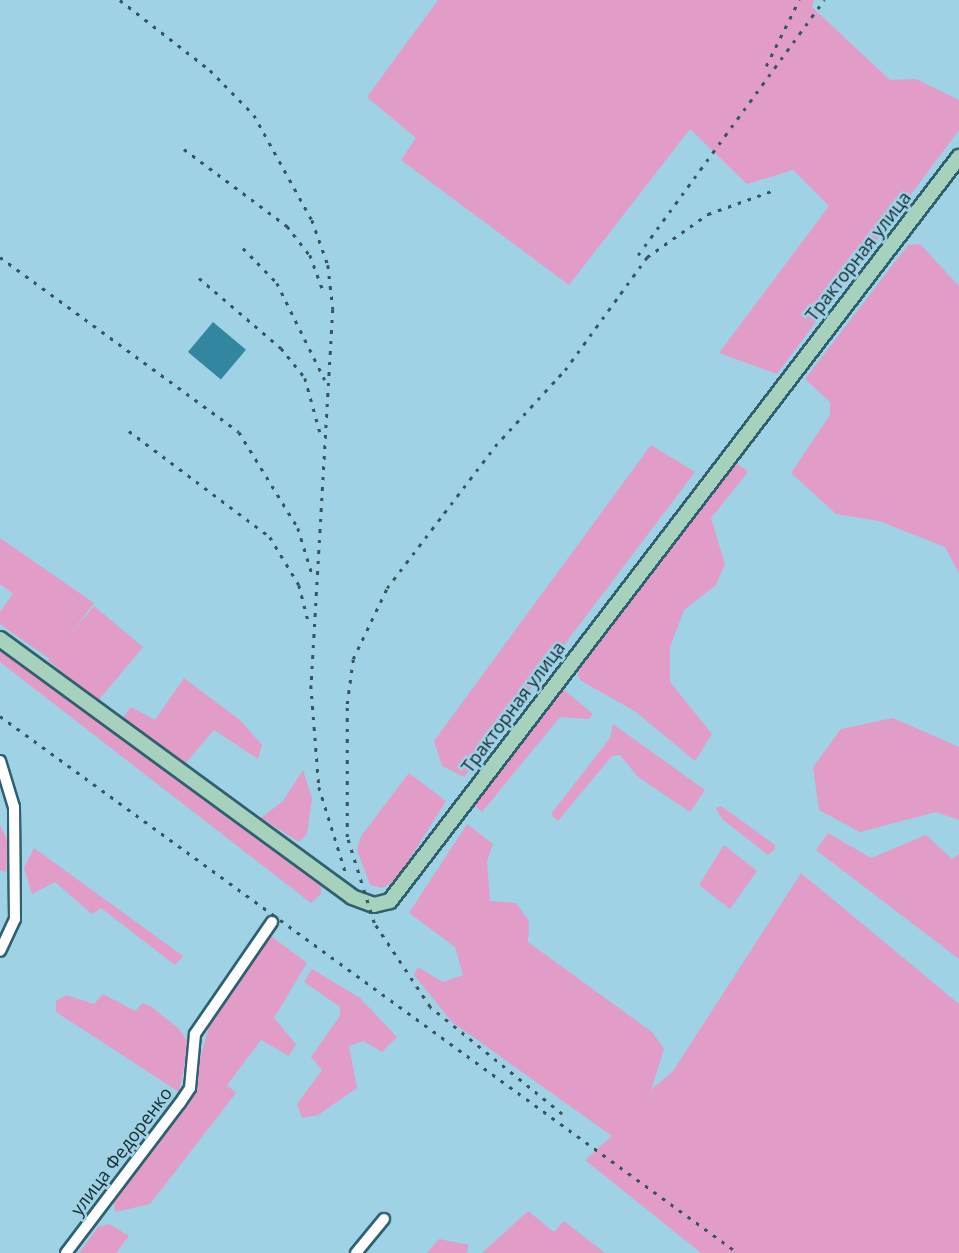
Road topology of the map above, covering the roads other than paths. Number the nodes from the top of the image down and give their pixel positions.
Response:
1 (959, 157) edge
2 (0, 639) edge
3 (0, 761) edge
4 (272, 922) dead end
5 (0, 951) edge
6 (384, 1219) dead end
7 (66, 1253) edge
8 (356, 1253) edge

1 - 2 main road, Тракторная улица
3 - 5 street
4 - 7 street, улица Федоренко
6 - 8 street

